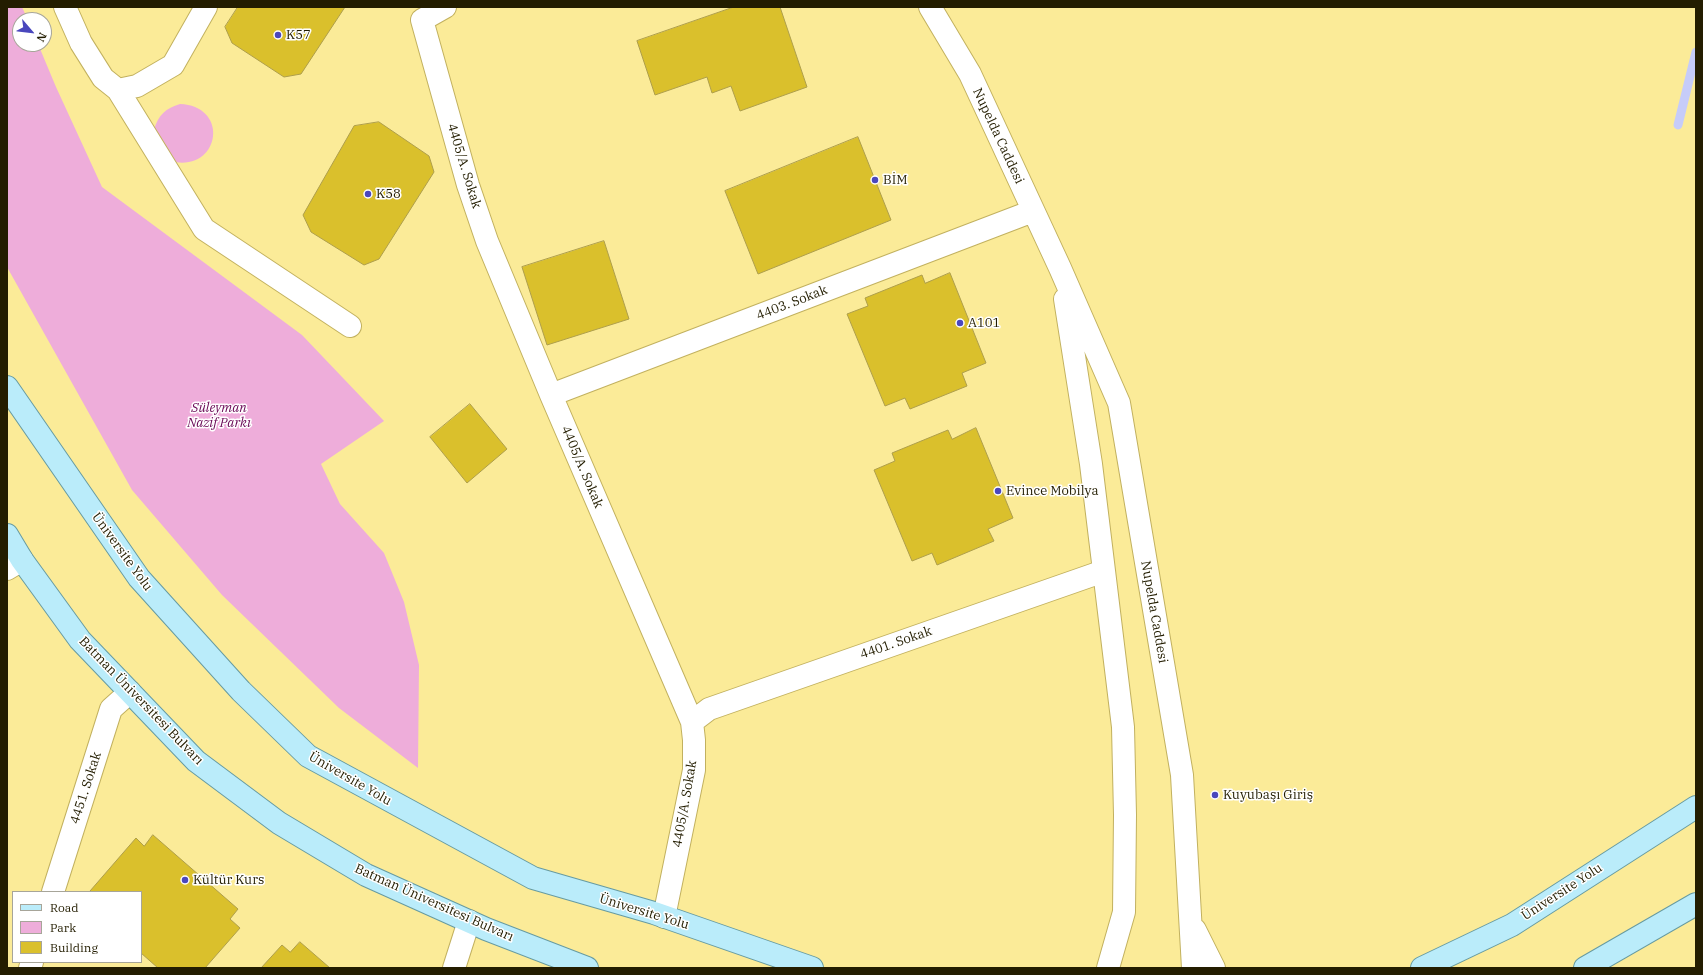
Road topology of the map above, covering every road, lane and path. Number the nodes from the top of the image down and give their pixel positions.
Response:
1 (65, 7) edge
2 (206, 7) edge
3 (445, 7) edge
4 (930, 7) edge
5 (118, 90) junction
6 (1033, 211) junction
7 (1060, 268) junction
8 (350, 326) dead end
9 (7, 387) edge
10 (551, 395) junction
11 (7, 535) edge
12 (15, 564) edge
13 (1104, 571) junction
14 (130, 692) junction
15 (692, 722) junction
16 (1696, 806) edge
17 (53, 891) edge
18 (1696, 904) edge
19 (664, 917) junction
20 (469, 921) junction
21 (1190, 922) junction
22 (454, 968) edge
23 (587, 968) edge
24 (812, 968) edge
25 (1108, 968) edge
26 (1193, 968) edge
27 (1214, 968) edge
28 (1422, 968) edge
29 (1586, 968) edge

1 - 5 street
2 - 5 street
3 - 10 street, 4405/A. Sokak
4 - 6 street, Nupelda Caddesi
5 - 8 street
6 - 7 street, Nupelda Caddesi
6 - 10 street, 4403. Sokak
7 - 13 street, Nupelda Caddesi
7 - 21 street, Nupelda Caddesi
9 - 19 main road, Üniversite Yolu
10 - 15 street, 4405/A. Sokak
11 - 12 main road, Batman Üniversitesi Bulvarı
12 - 14 main road, Batman Üniversitesi Bulvarı
13 - 15 street, 4401. Sokak
13 - 25 street, Nupelda Caddesi
14 - 17 street, 4451. Sokak
14 - 20 main road, Batman Üniversitesi Bulvarı
15 - 19 street, 4405/A. Sokak
16 - 28 main road, Üniversite Yolu
18 - 29 main road
19 - 24 main road, Üniversite Yolu
20 - 22 street
20 - 23 main road, Batman Üniversitesi Bulvarı
21 - 26 street, Nupelda Caddesi
21 - 27 street

